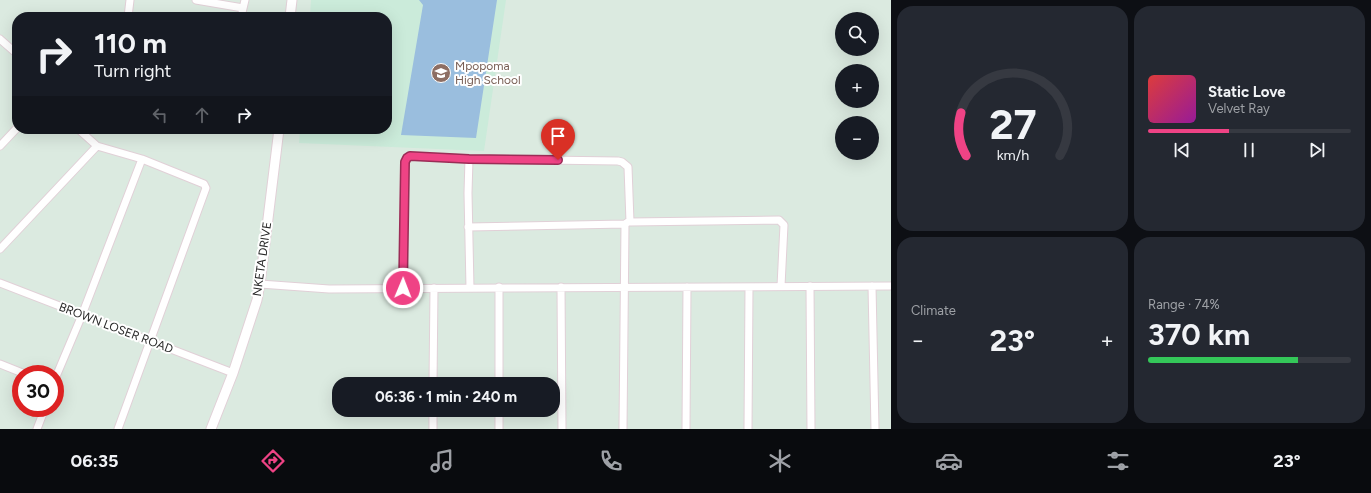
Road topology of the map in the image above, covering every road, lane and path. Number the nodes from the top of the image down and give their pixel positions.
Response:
1 (130, 0) edge
2 (196, 0) edge
3 (245, 0) edge
4 (292, 0) edge
5 (243, 8) junction
6 (129, 12) edge
7 (242, 12) edge
8 (291, 12) edge
9 (0, 39) edge
10 (12, 50) edge
11 (12, 133) edge
12 (84, 134) edge
13 (278, 134) edge
14 (0, 146) edge
15 (97, 146) junction
16 (142, 159) junction
17 (469, 159) junction
18 (628, 223) junction
19 (468, 227) junction
20 (0, 249) edge
21 (0, 283) edge
22 (260, 284) junction
23 (781, 286) junction
24 (810, 286) junction
25 (872, 286) junction
26 (891, 286) edge
27 (561, 287) junction
28 (624, 287) junction
29 (687, 287) junction
30 (403, 288) junction
31 (434, 288) junction
32 (470, 288) junction
33 (499, 288) junction
34 (749, 288) junction
35 (82, 315) junction
36 (150, 341) junction
37 (0, 364) edge
38 (61, 365) edge
39 (12, 369) edge
40 (233, 373) junction
41 (433, 377) edge
42 (499, 377) edge
43 (41, 417) edge
44 (433, 417) edge
45 (499, 417) edge
46 (37, 429) edge
47 (118, 429) edge
48 (211, 429) edge
49 (433, 429) edge
50 (499, 429) edge
51 (562, 429) edge
52 (623, 429) edge
53 (686, 429) edge
54 (748, 429) edge
55 (811, 429) edge
56 (875, 429) edge

1 - 6 street
2 - 5 street
3 - 5 street
4 - 8 street
5 - 7 street
9 - 10 street
11 - 14 street
12 - 15 street
13 - 22 street, NKETA DRIVE
15 - 16 street
15 - 20 street
16 - 35 street
16 - 36 street
17 - 18 street
17 - 19 street
17 - 30 street
18 - 19 street
18 - 23 street
18 - 28 street
19 - 32 street
21 - 35 street, BROWN LOSER ROAD
22 - 30 street
22 - 40 street, NKETA DRIVE
23 - 24 street
23 - 34 street
24 - 25 street
24 - 55 street
25 - 26 street
25 - 56 street
27 - 28 street
27 - 33 street
27 - 51 street
28 - 29 street
28 - 52 street
29 - 34 street
29 - 53 street
30 - 31 street
31 - 32 street
31 - 41 street
32 - 33 street
33 - 42 street
34 - 54 street
35 - 36 street, BROWN LOSER ROAD
35 - 38 street
36 - 40 street, BROWN LOSER ROAD
36 - 47 street
37 - 39 street
40 - 48 street, NKETA DRIVE
43 - 46 street
44 - 49 street
45 - 50 street

